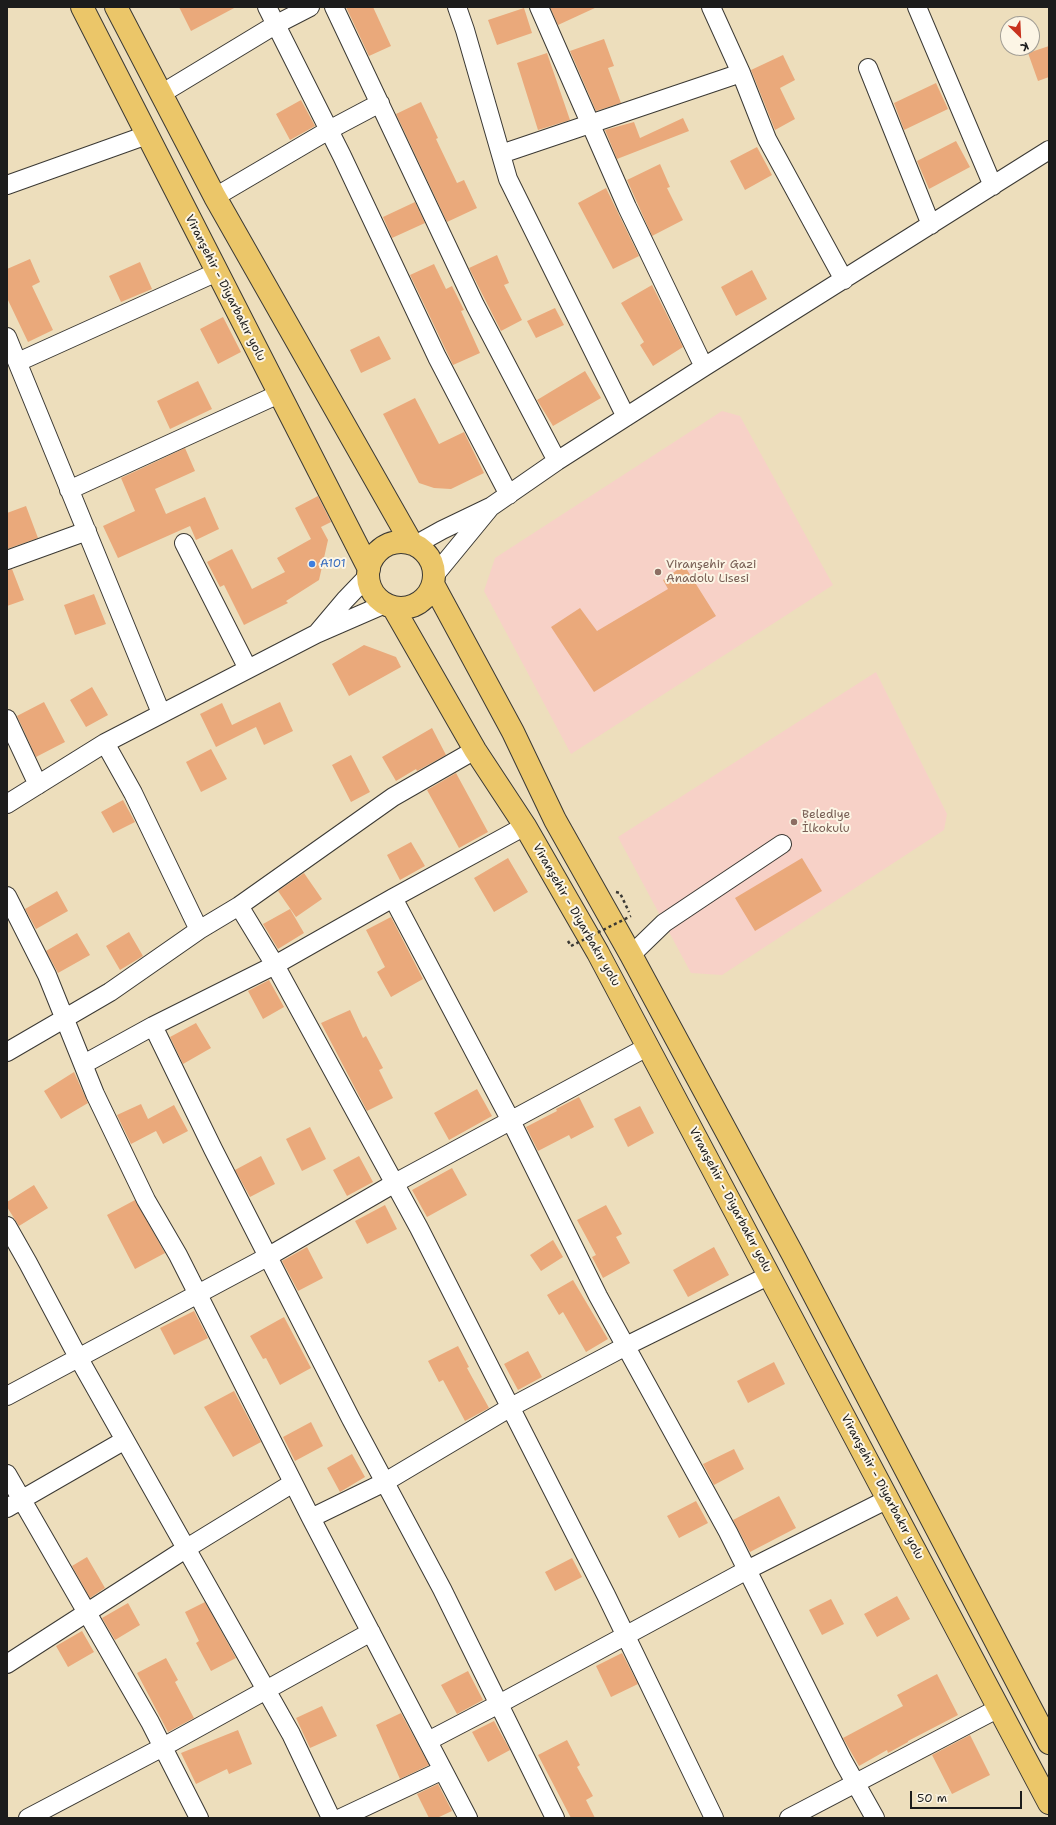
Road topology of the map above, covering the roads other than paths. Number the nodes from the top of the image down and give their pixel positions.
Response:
1 (82, 7) edge
2 (116, 7) edge
3 (267, 7) edge
4 (310, 7) edge
5 (334, 7) edge
6 (457, 7) edge
7 (539, 7) edge
8 (711, 7) edge
9 (917, 7) edge
10 (275, 25) junction
11 (868, 68) dead end
12 (741, 73) junction
13 (160, 94) junction
14 (380, 103) junction
15 (591, 124) junction
16 (329, 130) junction
17 (147, 134) junction
18 (1049, 150) edge
19 (501, 154) junction
20 (7, 185) edge
21 (993, 186) junction
22 (215, 197) junction
23 (931, 225) junction
24 (217, 272) junction
25 (844, 280) junction
26 (7, 337) edge
27 (18, 362) junction
28 (704, 367) junction
29 (279, 394) junction
30 (626, 417) junction
31 (557, 461) junction
32 (69, 490) junction
33 (509, 495) junction
34 (492, 506) junction
35 (87, 531) junction
36 (184, 543) dead end
37 (413, 545) junction
38 (7, 560) edge
39 (369, 573) junction
40 (434, 580) junction
41 (389, 606) junction
42 (316, 634) junction
43 (248, 669) junction
44 (161, 713) junction
45 (7, 719) edge
46 (105, 743) junction
47 (475, 750) junction
48 (38, 785) junction
49 (7, 804) edge
50 (525, 826) junction
51 (782, 844) dead end
52 (7, 896) edge
53 (393, 898) junction
54 (239, 906) junction
55 (199, 930) junction
56 (631, 955) junction
57 (275, 965) junction
58 (65, 1019) junction
59 (153, 1026) junction
60 (649, 1046) junction
61 (7, 1052) edge
62 (84, 1064) junction
63 (511, 1121) junction
64 (395, 1183) junction
65 (7, 1226) edge
66 (269, 1256) junction
67 (770, 1275) junction
68 (198, 1294) junction
69 (626, 1346) junction
70 (78, 1357) junction
71 (7, 1396) edge
72 (510, 1407) junction
73 (125, 1440) junction
74 (7, 1474) edge
75 (385, 1482) junction
76 (293, 1483) junction
77 (888, 1499) junction
78 (14, 1504) edge
79 (311, 1518) junction
80 (187, 1548) junction
81 (747, 1570) junction
82 (87, 1613) junction
83 (371, 1632) junction
84 (626, 1635) junction
85 (7, 1664) edge
86 (266, 1690) junction
87 (499, 1704) junction
88 (999, 1708) junction
89 (428, 1741) junction
90 (1049, 1743) edge
91 (163, 1747) junction
92 (443, 1770) junction
93 (856, 1784) junction
94 (1049, 1803) edge
95 (28, 1818) edge
96 (199, 1818) edge
97 (331, 1818) edge
98 (341, 1818) edge
99 (468, 1818) edge
100 (555, 1818) edge
101 (714, 1818) edge
102 (789, 1818) edge
103 (875, 1818) edge

1 - 17 main road, Viranşehir - Diyarbakır yolu
2 - 13 main road
3 - 10 street
4 - 10 street
5 - 14 street
6 - 19 street
7 - 15 street
8 - 12 street
9 - 21 street
10 - 13 street
10 - 16 street
11 - 23 street
12 - 15 street
12 - 25 street
13 - 22 main road
14 - 16 street
14 - 31 street
15 - 19 street
15 - 28 street
16 - 22 street
16 - 33 street
17 - 20 street
17 - 24 main road, Viranşehir - Diyarbakır yolu
18 - 21 street
19 - 30 street
21 - 23 street
22 - 37 main road
23 - 25 street
24 - 27 street
24 - 29 main road, Viranşehir - Diyarbakır yolu
25 - 28 street
26 - 27 street
27 - 32 street
28 - 30 street
29 - 32 street
29 - 39 main road, Viranşehir - Diyarbakır yolu
30 - 31 street
31 - 33 street
32 - 35 street
33 - 34 street
34 - 37 street
34 - 40 street
35 - 38 street
35 - 44 street
36 - 43 street
37 - 39 main road
37 - 40 main road
39 - 41 main road
39 - 42 street
40 - 41 main road
40 - 56 main road
41 - 42 street
41 - 47 main road, Viranşehir - Diyarbakır yolu
42 - 43 street
43 - 44 street
44 - 46 street
45 - 48 street
46 - 48 street
46 - 55 street
47 - 50 main road, Viranşehir - Diyarbakır yolu
47 - 54 street
48 - 49 street
50 - 53 street
50 - 60 main road, Viranşehir - Diyarbakır yolu
51 - 56 street
52 - 58 street
53 - 57 street
53 - 63 street
54 - 55 street
54 - 57 street
55 - 58 street
56 - 90 main road
57 - 59 street
57 - 64 street
58 - 61 street
58 - 62 street
59 - 62 street
59 - 66 street
60 - 63 street
60 - 67 main road, Viranşehir - Diyarbakır yolu
62 - 68 street
63 - 64 street
63 - 69 street
64 - 66 street
64 - 72 street
65 - 70 street
66 - 68 street
66 - 75 street
67 - 69 street
67 - 77 main road, Viranşehir - Diyarbakır yolu
68 - 70 street
68 - 76 street
69 - 72 street
69 - 81 street
70 - 71 street
70 - 73 street
72 - 75 street
72 - 84 street
73 - 78 street
73 - 80 street
74 - 78 street
75 - 79 street
75 - 87 street
76 - 79 street
76 - 80 street
77 - 81 street
77 - 88 main road, Viranşehir - Diyarbakır yolu
78 - 82 street
79 - 83 street
80 - 82 street
80 - 86 street
81 - 84 street
81 - 93 street
82 - 85 street
82 - 91 street
83 - 86 street
83 - 89 street
84 - 87 street
84 - 101 street
86 - 91 street
86 - 97 street
87 - 89 street
87 - 100 street
88 - 93 street
88 - 94 main road, Viranşehir - Diyarbakır yolu
89 - 92 street
91 - 95 street
91 - 96 street
92 - 98 street
92 - 99 street
93 - 102 street
93 - 103 street

